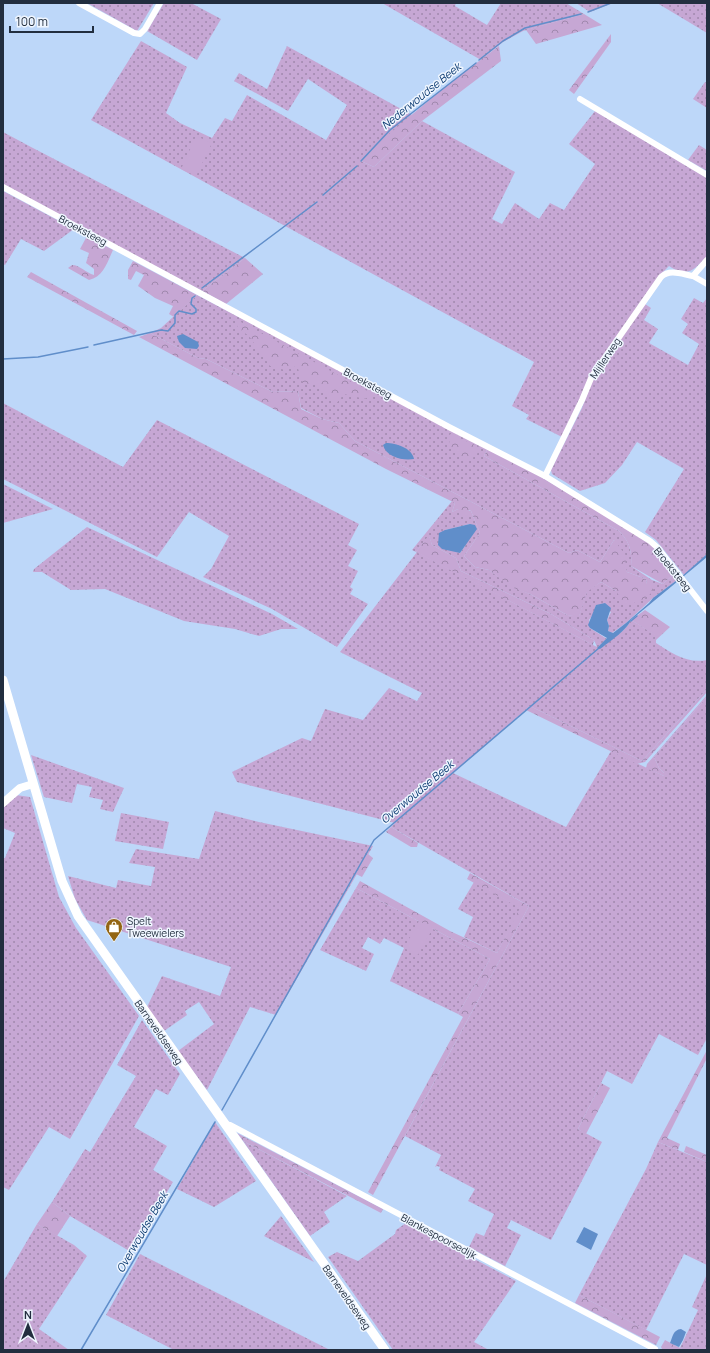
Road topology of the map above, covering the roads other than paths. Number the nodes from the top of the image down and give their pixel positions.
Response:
1 (79, 3) edge
2 (160, 3) edge
3 (580, 99) dead end
4 (707, 175) edge
5 (3, 187) edge
6 (707, 260) edge
7 (693, 276) junction
8 (707, 284) edge
9 (545, 476) junction
10 (707, 611) edge
11 (3, 680) edge
12 (33, 784) junction
13 (3, 803) edge
14 (224, 1124) junction
15 (655, 1349) dead end
16 (385, 1350) edge

1 - 2 street
3 - 4 street
5 - 9 street, Broeksteeg
6 - 7 street
7 - 8 street, Mijllerweg
7 - 9 street, Mijllerweg
9 - 10 street, Broeksteeg
11 - 12 main road, Barneveldseweg
12 - 13 street
12 - 14 main road, Barneveldseweg
14 - 15 street, Blankespoorsedijk
14 - 16 main road, Barneveldseweg

